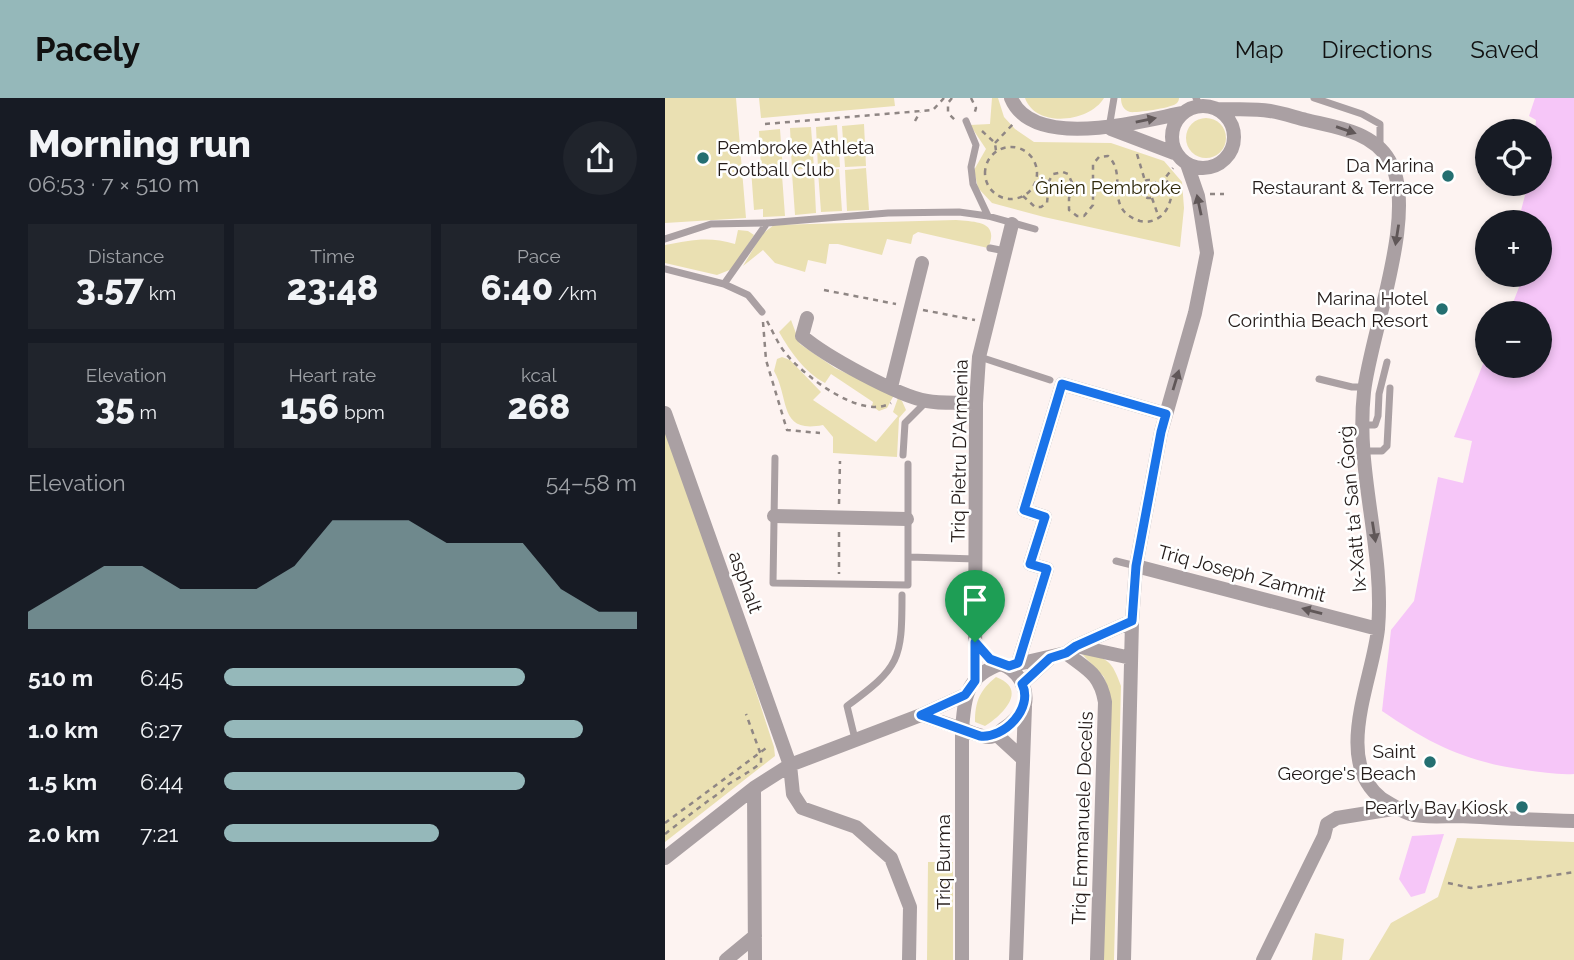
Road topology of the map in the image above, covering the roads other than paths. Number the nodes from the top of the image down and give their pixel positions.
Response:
1 (1011, 98) edge
2 (1114, 98) edge
3 (1314, 98) edge
4 (1198, 102) edge
5 (1217, 109) junction
6 (1183, 113) junction
7 (966, 121) dead end
8 (1109, 128) junction
9 (1380, 148) junction
10 (1179, 161) junction
11 (988, 216) junction
12 (767, 223) junction
13 (1012, 224) junction
14 (1035, 229) dead end
15 (665, 239) edge
16 (990, 248) dead end
17 (1006, 251) junction
18 (922, 263) dead end
19 (665, 269) edge
20 (724, 284) junction
21 (762, 312) road end
22 (807, 318) dead end
23 (979, 357) junction
24 (1387, 362) dead end
25 (1319, 379) dead end
26 (1050, 380) dead end
27 (1364, 387) junction
28 (1390, 388) dead end
29 (896, 389) junction
30 (927, 401) junction
31 (977, 403) junction
32 (665, 413) edge
33 (1166, 414) junction
34 (1363, 425) junction
35 (1364, 451) junction
36 (903, 455) dead end
37 (775, 458) dead end
38 (908, 464) dead end
39 (774, 516) junction
40 (907, 519) junction
41 (909, 557) junction
42 (976, 559) junction
43 (1116, 561) dead end
44 (1136, 566) junction
45 (902, 595) dead end
46 (1132, 621) junction
47 (1378, 629) junction
48 (975, 642) junction
49 (1071, 649) junction
50 (1131, 657) junction
51 (1050, 658) junction
52 (1009, 664) junction
53 (975, 681) junction
54 (1022, 684) junction
55 (965, 695) junction
56 (1025, 706) junction
57 (921, 715) junction
58 (962, 729) junction
59 (997, 735) junction
60 (980, 736) junction
61 (855, 739) junction
62 (1021, 758) junction
63 (962, 763) junction
64 (790, 765) junction
65 (754, 788) junction
66 (1399, 808) junction
67 (1574, 821) edge
68 (665, 858) edge
69 (755, 936) junction
70 (726, 960) edge
71 (755, 960) edge
72 (909, 960) edge
73 (962, 960) edge
74 (1016, 960) edge
75 (1097, 960) edge
76 (1124, 960) edge
77 (1262, 960) edge

1 - 8 street
2 - 8 lane
3 - 9 lane
4 - 5 street
4 - 6 street
5 -> 9 street
5 - 10 street
8 -> 6 street
6 - 10 street
7 - 11 lane
8 - 10 street
9 -> 27 street, Ix-Xatt ta' San Ġorġ
33 -> 10 street
11 - 12 lane
11 - 13 lane
12 - 15 lane
12 - 20 lane
13 - 14 lane
13 - 17 street, Triq Pietru D'Armenia
16 - 17 lane
17 - 23 street, Triq Pietru D'Armenia
18 - 29 street
19 - 20 lane
20 - 21 lane
22 - 29 street
23 - 26 lane
23 - 31 street, Triq Pietru D'Armenia
24 - 34 lane
25 - 27 lane
27 - 34 street, Ix-Xatt ta' San Ġorġ
28 - 35 lane
29 - 30 street
30 - 31 street
30 - 36 lane
31 - 42 street, Triq Pietru D'Armenia
32 - 64 street, asphalt
33 - 44 street
33 - 52 street
34 - 35 street, Ix-Xatt ta' San Ġorġ
35 -> 47 street, Ix-Xatt ta' San Ġorġ
37 - 39 lane
38 - 40 lane
39 - 40 street
39 - 41 lane
40 - 41 lane
41 - 42 lane
42 - 48 street, Triq Pietru D'Armenia
43 - 44 lane
44 - 46 street
47 -> 44 street, Triq Joseph Zammit
45 - 61 lane
46 - 49 street
46 - 50 street
47 - 66 street, Ix-Xatt ta' San Ġorġ
48 - 52 street
48 - 53 street, Triq Pietru D'Armenia
49 - 50 street
49 - 51 street
49 - 75 street, Triq Emmanuele Decelis
50 - 76 street
51 - 52 street
51 - 54 street
52 - 53 street
52 - 54 street
53 - 55 street
54 - 56 street
55 - 57 street
55 - 58 street
56 - 59 street
56 - 62 street
57 - 58 street
57 - 61 street
58 - 60 street
58 - 63 street, Triq Burma
59 - 60 street
59 - 62 street
60 - 63 street
61 - 64 street
62 - 74 street
63 - 73 street, Triq Burma
64 - 65 street
64 - 72 street, asphalt
65 - 68 street
65 - 69 street
66 - 67 street, Ix-Xatt ta' San Ġorġ
66 - 77 street
69 - 70 street
69 - 71 street

